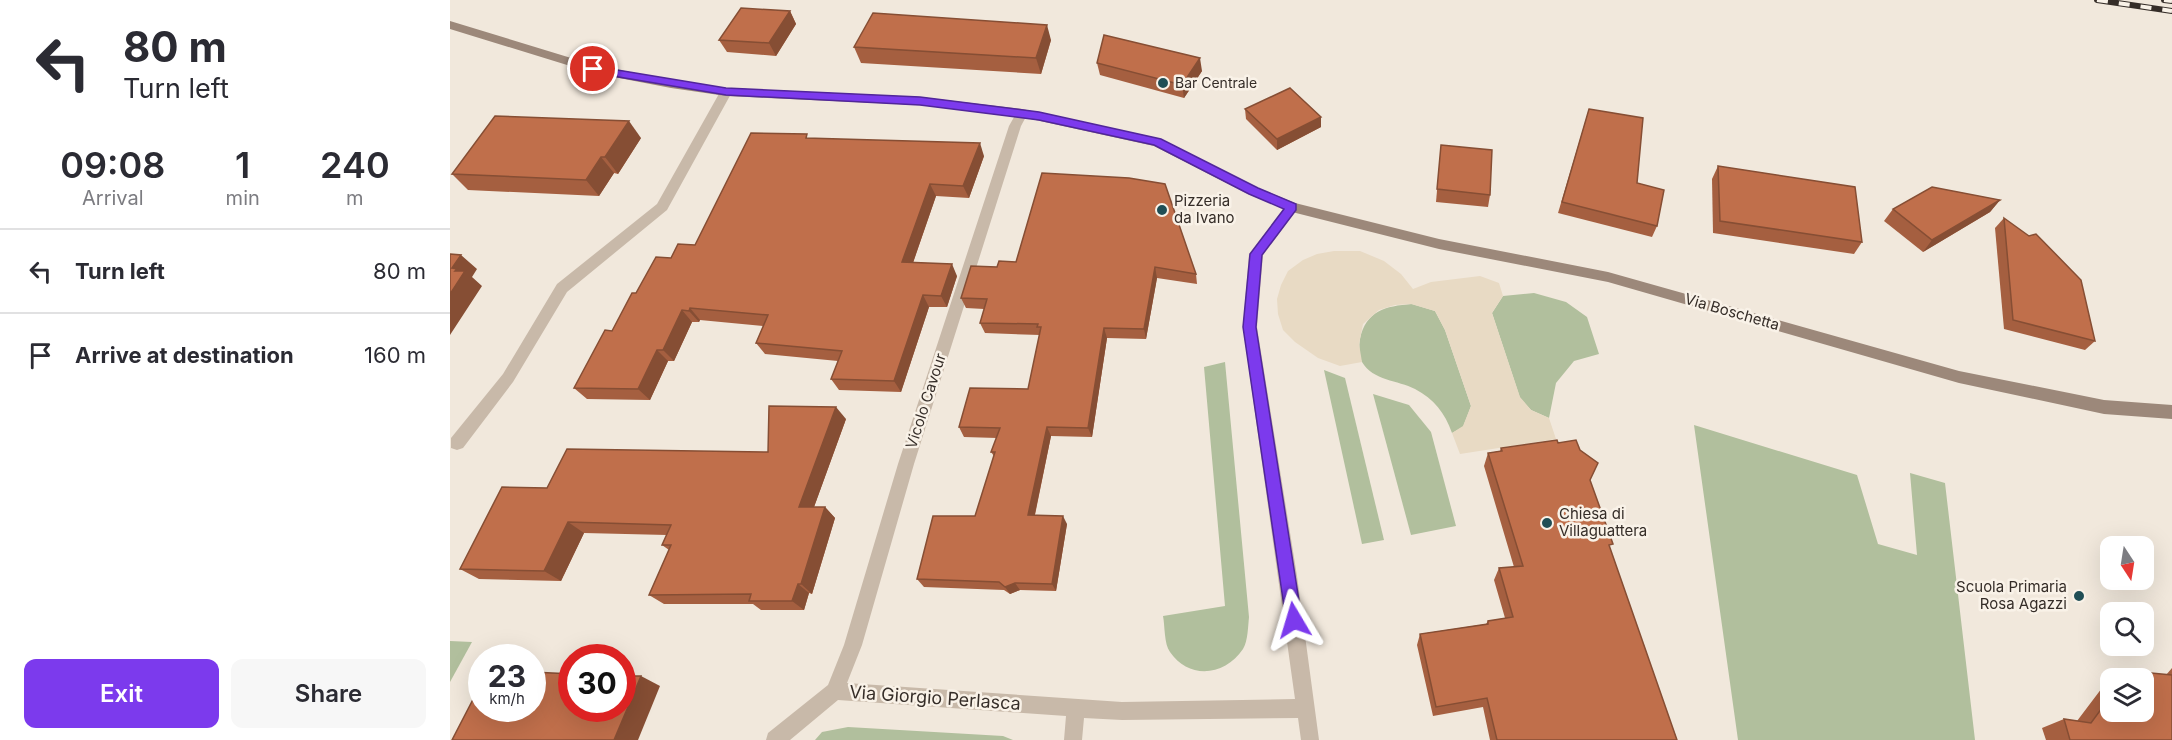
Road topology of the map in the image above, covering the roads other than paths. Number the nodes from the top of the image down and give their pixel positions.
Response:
1 (450, 25) edge
2 (726, 92) junction
3 (1022, 113) junction
4 (1292, 207) junction
5 (2172, 412) edge
6 (457, 442) dead end
7 (835, 691) junction
8 (1076, 706) junction
9 (1305, 708) junction
10 (775, 740) edge
11 (1073, 740) edge
12 (1310, 740) edge

1 - 2 street, Via Boschetta
2 - 3 street, Via Boschetta
2 - 6 street
3 - 4 street, Via Boschetta
3 - 7 street, Vicolo Cavour
4 - 5 street, Via Boschetta
4 - 9 street
7 - 8 street, Via Giorgio Perlasca
7 - 10 street, Via Giorgio Perlasca
8 - 9 street, Via Giorgio Perlasca
8 - 11 street
9 - 12 street

